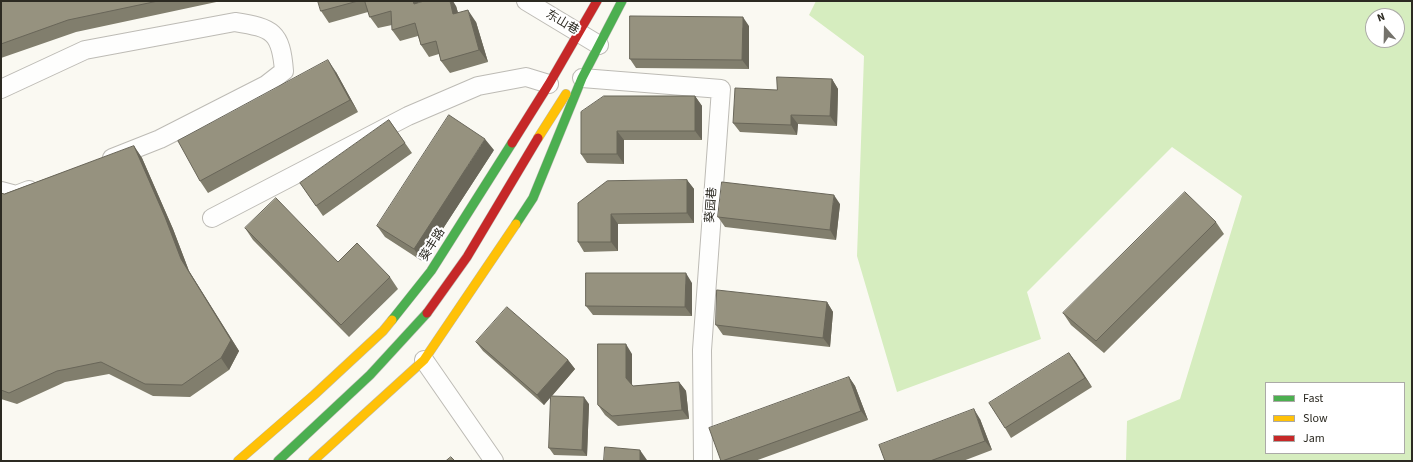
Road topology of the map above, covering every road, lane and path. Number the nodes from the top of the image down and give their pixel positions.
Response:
1 (526, 1) edge
2 (597, 1) edge
3 (622, 1) edge
4 (579, 33) junction
5 (599, 45) junction
6 (582, 78) junction
7 (549, 84) junction
8 (1, 89) edge
9 (547, 121) junction
10 (95, 164) edge
11 (44, 184) edge
12 (1, 191) edge
13 (212, 218) dead end
14 (424, 360) junction
15 (238, 461) edge
16 (278, 461) edge
17 (313, 461) edge
18 (494, 461) edge
19 (703, 461) edge

1 - 4 street, 东山巷
2 - 4 main road, 葵丰路
3 - 5 main road
4 - 5 street, 东山巷
4 - 7 main road, 葵丰路
4 - 9 main road
5 - 6 main road
5 - 9 main road
6 - 14 main road
6 - 19 street, 葵园巷
7 - 13 street
7 - 15 main road, 葵丰路
8 - 10 street
9 - 16 main road
11 - 12 street
14 - 17 main road
14 - 18 street

